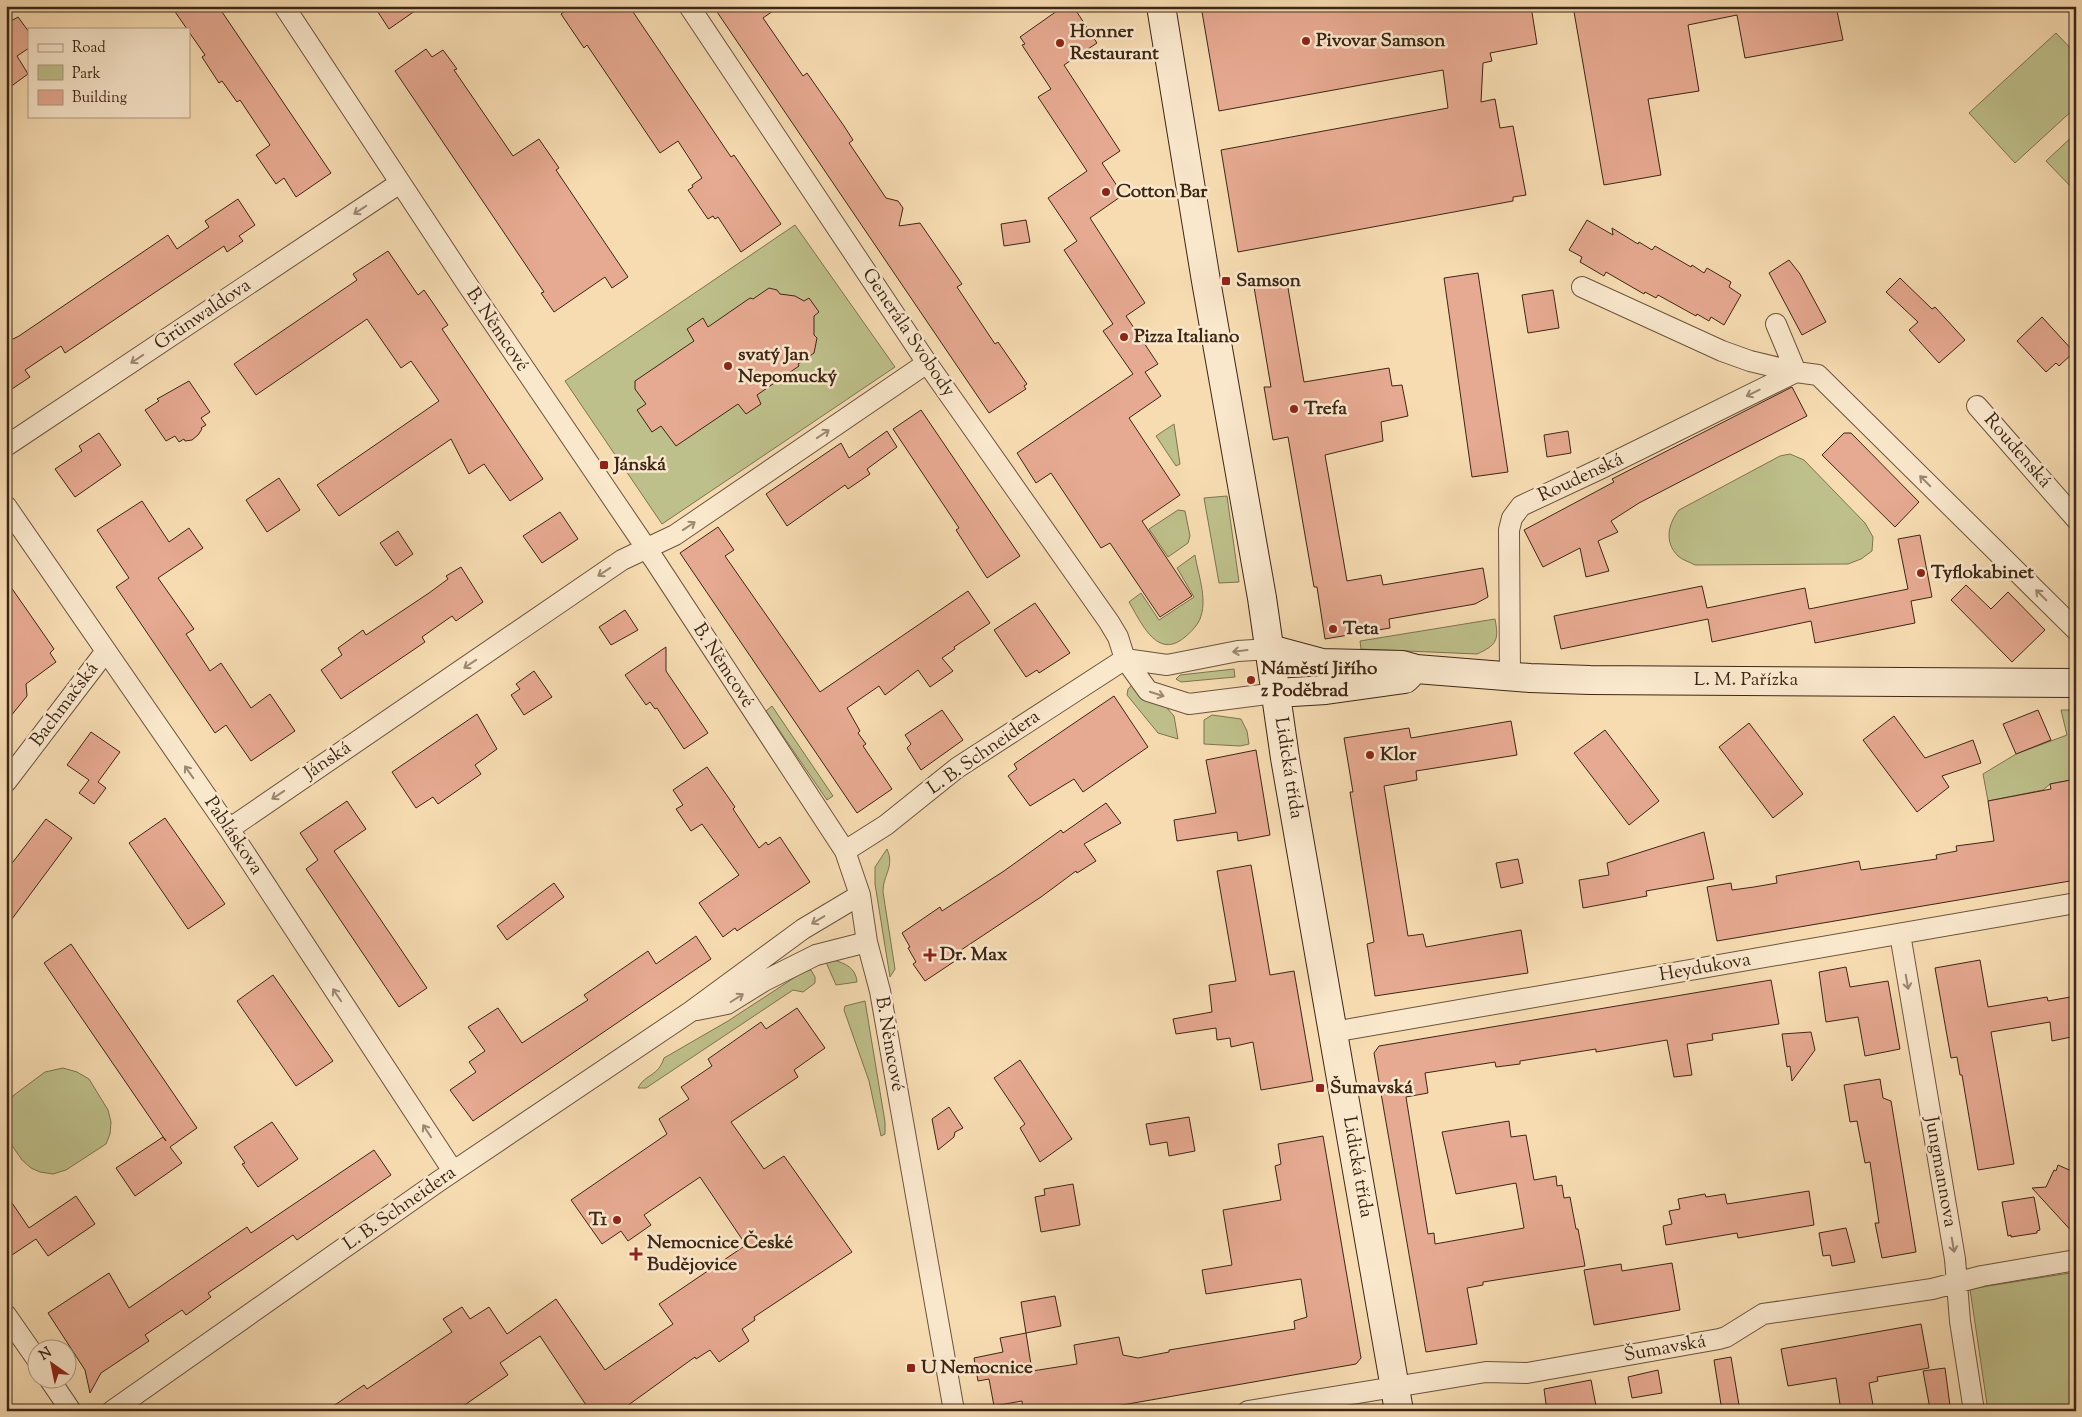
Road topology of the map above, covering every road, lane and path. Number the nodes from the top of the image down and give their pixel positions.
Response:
1 (284, 6) edge
2 (690, 6) edge
3 (1161, 6) edge
4 (400, 183) junction
5 (1582, 287) dead end
6 (1776, 324) dead end
7 (927, 363) junction
8 (1796, 372) junction
9 (1977, 406) dead end
10 (6, 446) edge
11 (6, 506) edge
12 (2076, 519) edge
13 (647, 549) junction
14 (2076, 630) edge
15 (1270, 650) junction
16 (106, 651) junction
17 (1125, 660) junction
18 (1416, 670) junction
19 (1510, 676) junction
20 (2076, 683) edge
21 (1276, 693) junction
22 (6, 782) edge
23 (229, 829) junction
24 (845, 851) junction
25 (860, 895) junction
26 (2076, 903) edge
27 (1900, 934) junction
28 (867, 942) junction
29 (690, 1012) junction
30 (1333, 1032) junction
31 (453, 1171) junction
32 (2076, 1260) edge
33 (1956, 1282) junction
34 (6, 1315) edge
35 (28, 1347) edge
36 (57, 1390) edge
37 (1397, 1398) edge
38 (71, 1411) edge
39 (112, 1411) edge
40 (954, 1411) edge
41 (1248, 1411) edge
42 (1974, 1411) edge

1 - 4 street, B. Němcové
2 - 7 street, Generála Svobody
3 - 15 street, Lidická třída
4 -> 10 street, Grünwaldova
4 - 13 street, B. Němcové
5 - 8 street
6 - 8 street
13 -> 7 street, Jánská
7 - 17 street, Generála Svobody
14 -> 8 street
8 -> 19 street, Roudenská
9 - 12 street, Roudenská
11 - 16 street, Pabláskova
13 -> 23 street, Jánská
13 - 24 street, B. Němcové
15 -> 17 street
15 - 18 street, L. M. Pařízka
15 - 21 street, Lidická třída
16 - 22 street, Bachmačská
23 -> 16 street, Pabláskova
17 -> 21 street, Generála Svobody
17 - 24 street, L. B. Schneidera
18 - 19 street, L. M. Pařízka
18 - 21 street
19 - 20 street, L. M. Pařízka
21 - 30 street, Lidická třída
31 -> 23 street, Pabláskova
24 - 25 street, B. Němcové
25 - 28 street, B. Němcové
25 -> 29 street, L. B. Schneidera
26 - 27 street, Heydukova
27 - 30 street, Heydukova
27 -> 33 street, Jungmannova
29 -> 28 street, L. B. Schneidera
28 - 40 street, B. Němcové
29 - 31 street, L. B. Schneidera
30 - 37 street, Lidická třída
31 - 39 street, L. B. Schneidera
32 - 33 street, Šumavská
33 - 37 street, Šumavská
33 - 42 street, Jungmannova
34 - 35 street
36 - 38 street
37 - 41 street, Šumavská

